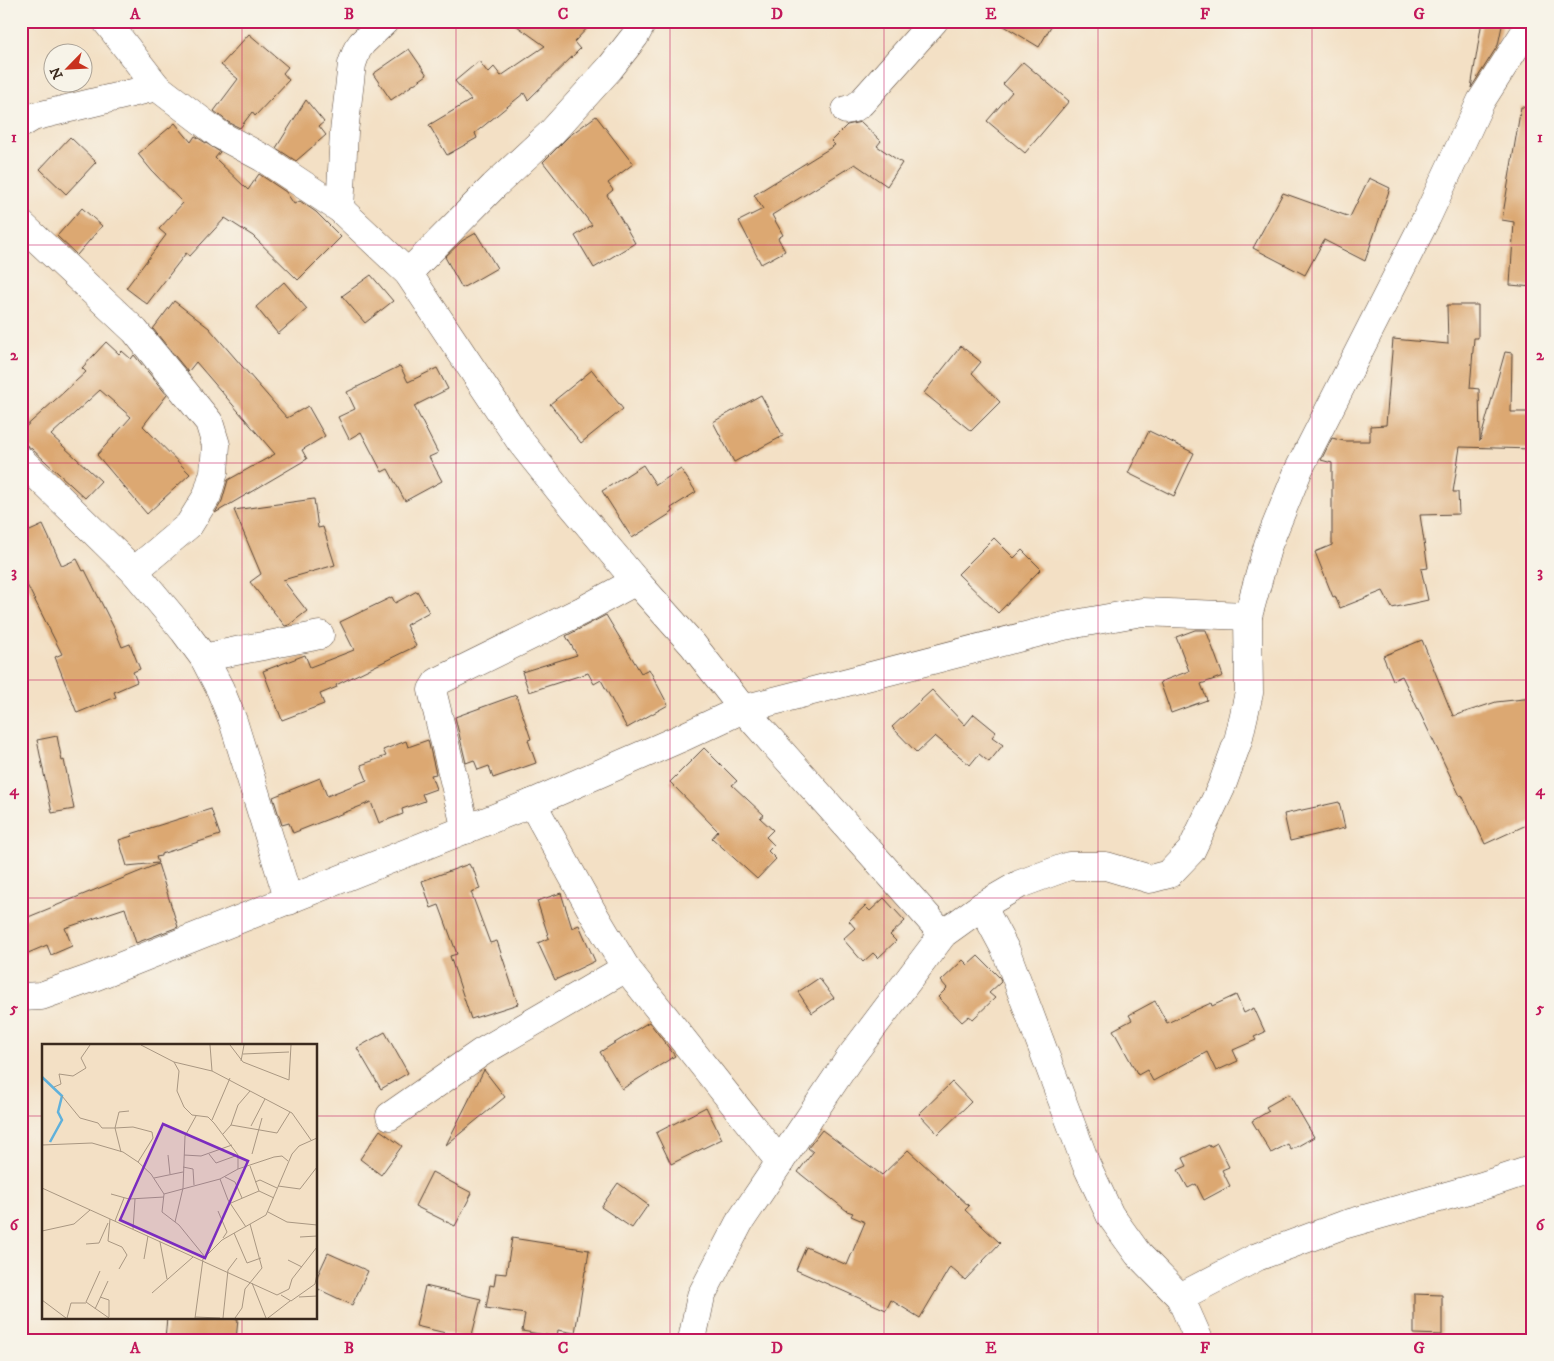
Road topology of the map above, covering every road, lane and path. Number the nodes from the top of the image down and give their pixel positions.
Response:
1 (106, 21) edge
2 (385, 21) edge
3 (643, 21) edge
4 (934, 21) edge
5 (1532, 21) edge
6 (157, 87) junction
7 (846, 110) dead end
8 (21, 124) edge
9 (340, 209) junction
10 (21, 224) edge
11 (408, 273) junction
12 (21, 460) edge
13 (134, 571) junction
14 (636, 581) junction
15 (1248, 616) junction
16 (320, 635) dead end
17 (204, 658) junction
18 (743, 709) junction
19 (532, 804) junction
20 (466, 830) junction
21 (289, 901) junction
22 (982, 906) junction
23 (944, 934) junction
24 (626, 968) junction
25 (21, 998) edge
26 (390, 1116) dead end
27 (780, 1162) junction
28 (1533, 1169) edge
29 (1180, 1297) junction
30 (692, 1340) edge
31 (1199, 1340) edge

1 - 6 street
2 - 9 street
3 - 11 street
4 - 7 street
5 - 15 street
6 - 8 street
6 - 9 street
9 - 11 street
10 - 13 street
11 - 14 street
12 - 13 street
13 - 17 street
14 - 18 street
14 - 20 street
15 - 18 street
15 - 22 street
16 - 17 street
17 - 21 street
18 - 19 street
18 - 23 street
19 - 20 street
19 - 24 street
20 - 21 street
21 - 25 street
22 - 23 street
22 - 29 street
23 - 27 street
24 - 26 street
24 - 27 street
27 - 30 street
28 - 29 street
29 - 31 street

